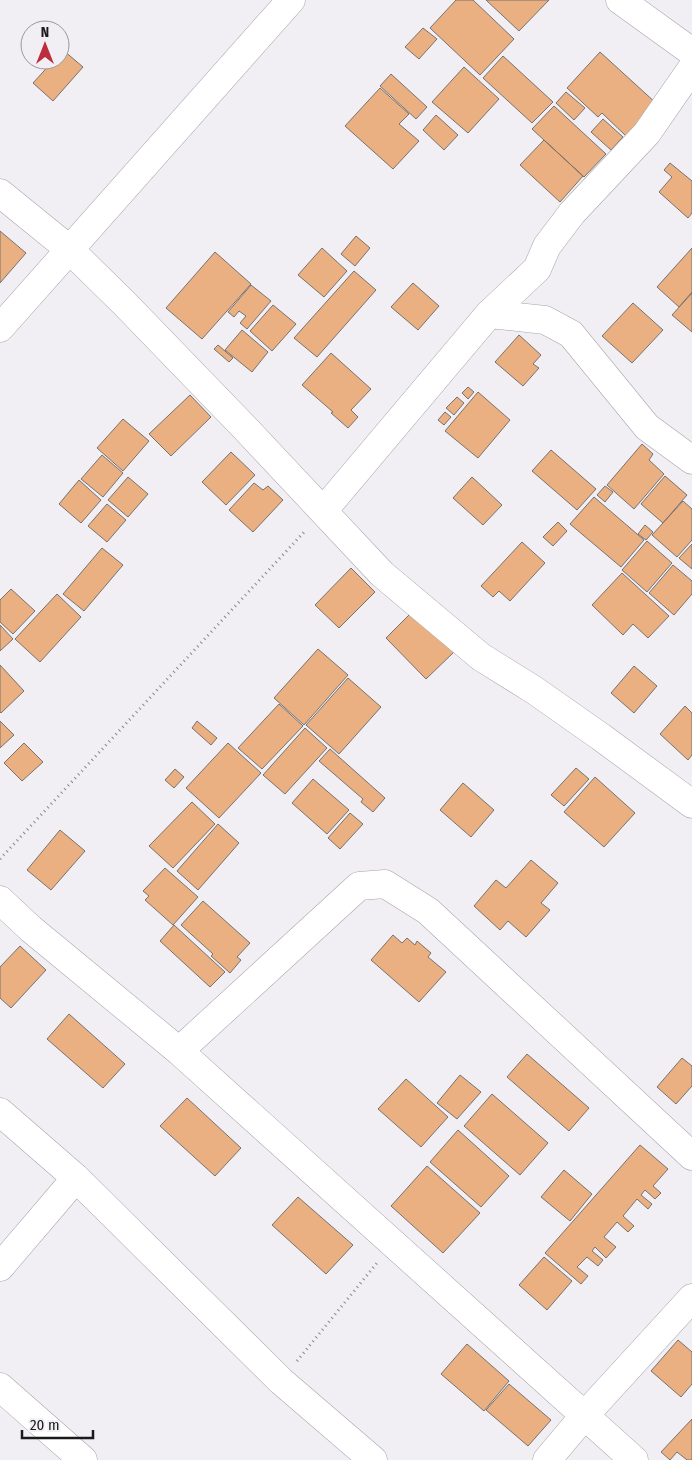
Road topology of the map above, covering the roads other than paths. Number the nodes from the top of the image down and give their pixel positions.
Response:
1 (291, 0) edge
2 (620, 0) edge
3 (692, 52) edge
4 (692, 68) edge
5 (0, 193) edge
6 (69, 249) junction
7 (489, 314) junction
8 (0, 328) edge
9 (692, 460) edge
10 (323, 511) junction
11 (692, 804) edge
12 (0, 900) edge
13 (179, 1051) junction
14 (0, 1112) edge
15 (692, 1156) edge
16 (76, 1178) junction
17 (0, 1267) edge
18 (692, 1298) edge
19 (0, 1387) edge
20 (584, 1416) junction
21 (83, 1460) edge
22 (373, 1460) edge
23 (547, 1460) edge
24 (634, 1460) edge

1 - 6 street
2 - 3 street
4 - 7 street
5 - 6 street
6 - 8 street
6 - 10 street
7 - 9 street
7 - 10 street
10 - 11 street
12 - 13 street
13 - 15 street
13 - 20 street
14 - 16 street
16 - 17 street
16 - 22 street
18 - 20 street
19 - 21 street
20 - 23 street
20 - 24 street

